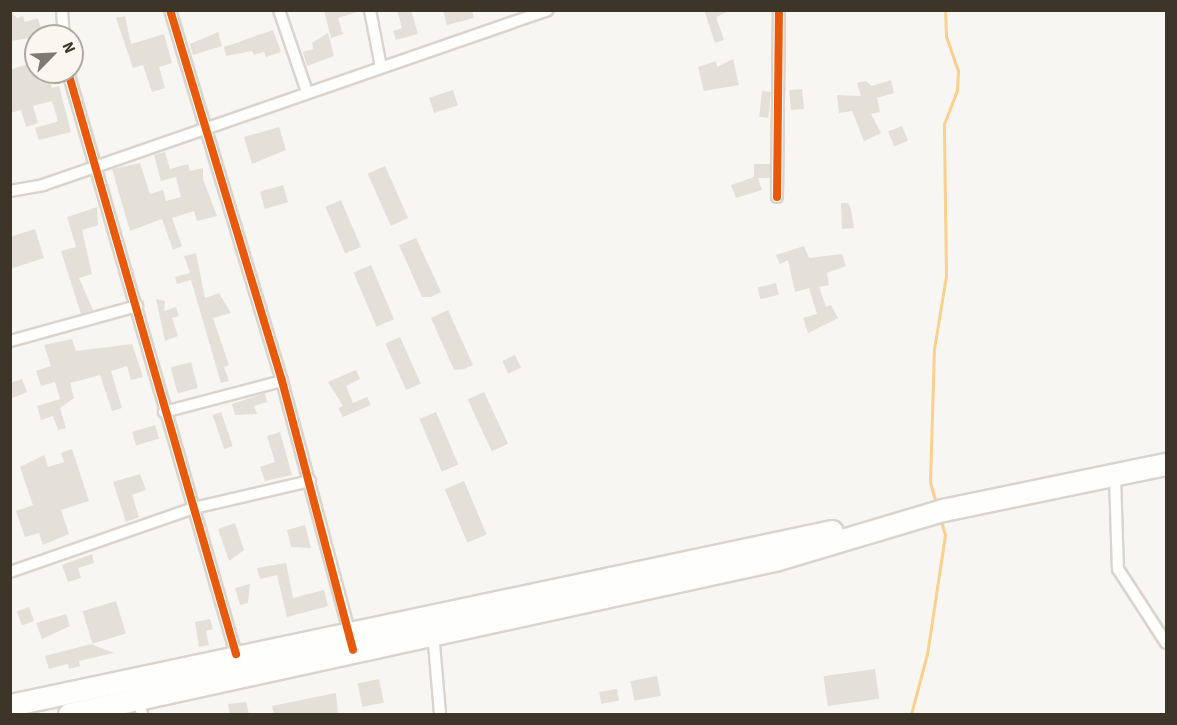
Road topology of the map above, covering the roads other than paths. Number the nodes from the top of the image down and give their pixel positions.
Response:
1 (170, 10) edge
2 (279, 10) edge
3 (370, 10) edge
4 (548, 10) edge
5 (779, 10) edge
6 (381, 67) junction
7 (71, 84) edge
8 (307, 92) junction
9 (204, 127) junction
10 (93, 166) junction
11 (10, 191) edge
12 (777, 197) dead end
13 (137, 306) junction
14 (10, 340) edge
15 (282, 381) junction
16 (164, 412) junction
17 (1167, 464) edge
18 (1115, 476) junction
19 (310, 481) junction
20 (194, 508) junction
21 (938, 512) junction
22 (10, 572) edge
23 (432, 632) junction
24 (351, 640) junction
25 (1167, 643) edge
26 (236, 654) junction
27 (10, 705) edge
28 (140, 707) edge
29 (69, 714) edge
30 (440, 714) edge

1 - 9 street
2 - 8 street
3 - 6 street
4 - 6 street
5 - 12 street
6 - 8 street
7 - 10 street
8 - 9 street
9 - 10 street
9 - 15 street
10 - 11 street
10 - 13 street
13 - 14 street
13 - 16 street
15 - 16 street
15 - 19 street
16 - 20 street
17 - 18 highway
18 - 21 highway
18 - 25 street
19 - 20 street
19 - 24 street
20 - 22 street
20 - 26 street
21 - 23 highway
21 - 24 highway
23 - 24 highway
23 - 30 street
24 - 26 highway
24 - 28 highway
26 - 27 highway
28 - 29 highway

